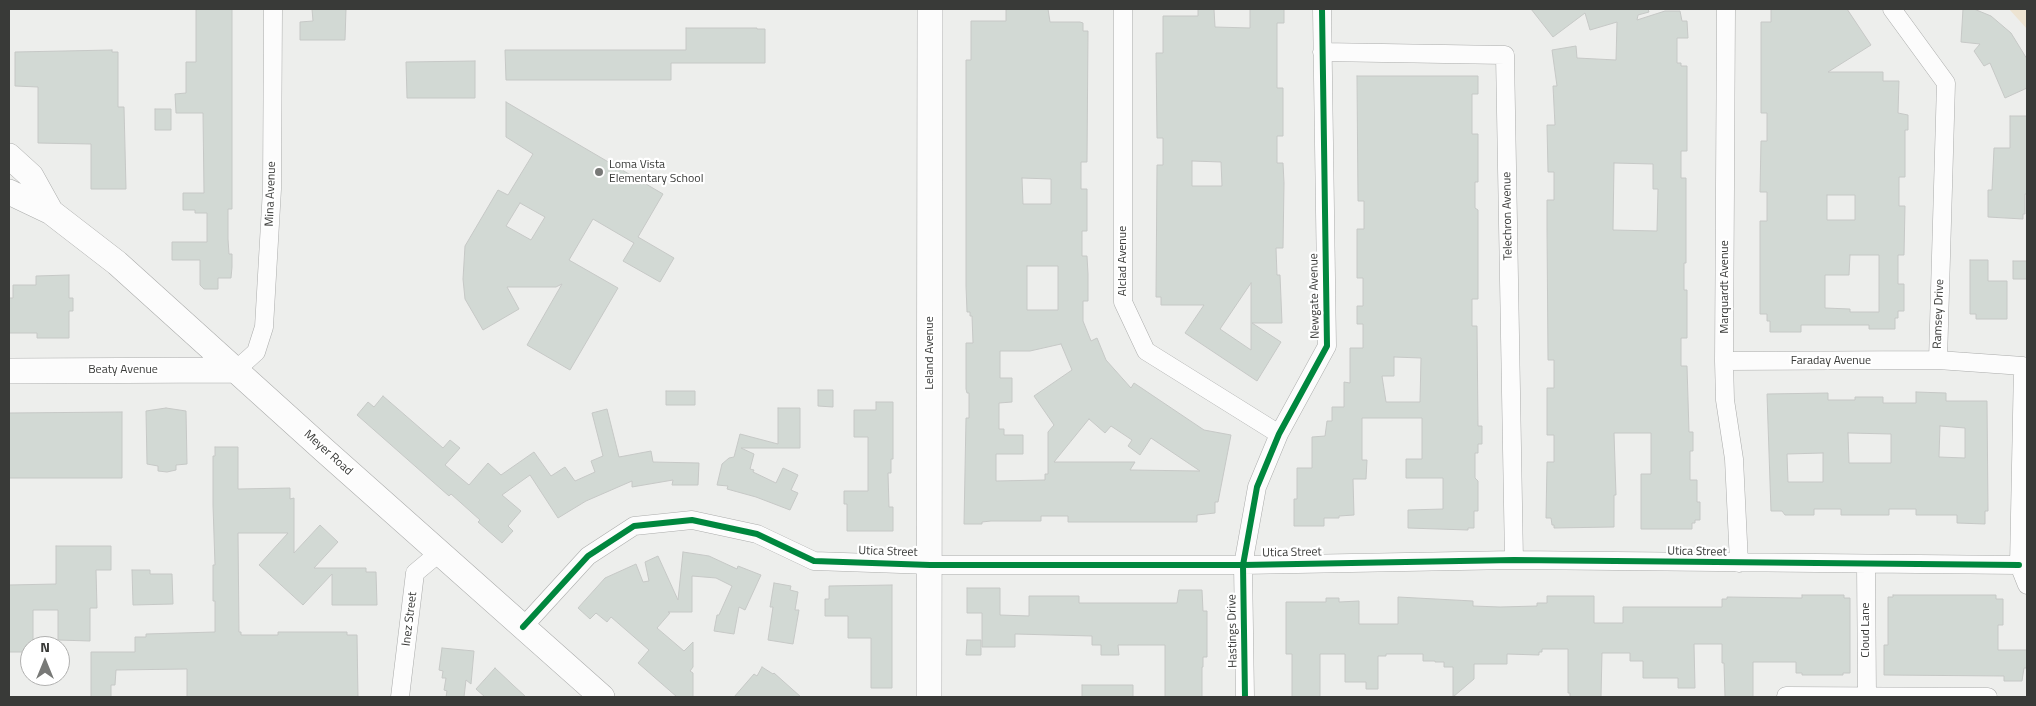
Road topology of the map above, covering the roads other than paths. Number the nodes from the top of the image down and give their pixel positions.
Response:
1 (274, 9) edge
2 (930, 9) edge
3 (1123, 9) edge
4 (1322, 9) edge
5 (1726, 9) edge
6 (1892, 9) edge
7 (1322, 52) junction
8 (9, 156) edge
9 (9, 192) edge
10 (51, 212) junction
11 (1938, 360) junction
12 (1724, 362) junction
13 (236, 370) junction
14 (9, 371) edge
15 (1279, 434) junction
16 (440, 552) junction
17 (1514, 560) junction
18 (1739, 564) junction
19 (1866, 564) junction
20 (930, 565) junction
21 (1243, 565) junction
22 (2019, 565) junction
23 (2027, 585) edge
24 (523, 627) junction
25 (1786, 696) edge
26 (1867, 696) edge
27 (400, 697) edge
28 (602, 697) edge
29 (929, 697) edge
30 (1245, 697) edge
31 (1988, 697) edge

1 - 13 street, Mina Avenue
2 - 20 street, Leland Avenue
3 - 15 street, Alclad Avenue
4 - 7 street, Newgate Avenue
5 - 12 street, Marquardt Avenue
6 - 11 street, Ramsey Drive
7 - 15 street, Newgate Avenue
7 - 17 street, Telechron Avenue
8 - 10 street, Meyer Road
9 - 10 street, Meyer Road
10 - 13 street, Meyer Road
11 - 12 street, Faraday Avenue
11 - 22 street, Ramsey Drive
12 - 18 street, Marquardt Avenue
13 - 14 street, Beaty Avenue
13 - 16 street, Meyer Road
15 - 21 street, Newgate Avenue
16 - 24 street, Meyer Road
16 - 27 street, Inez Street
17 - 18 street, Utica Street
17 - 21 street, Utica Street
18 - 19 street, Utica Street
19 - 22 street, Utica Street
19 - 26 street, Cloud Lane
20 - 21 street, Utica Street
20 - 24 street, Utica Street
20 - 29 street, Leland Avenue
21 - 30 street, Hastings Drive
22 - 23 street, Ramsey Drive
24 - 28 street, Meyer Road
25 - 26 street
26 - 31 street

